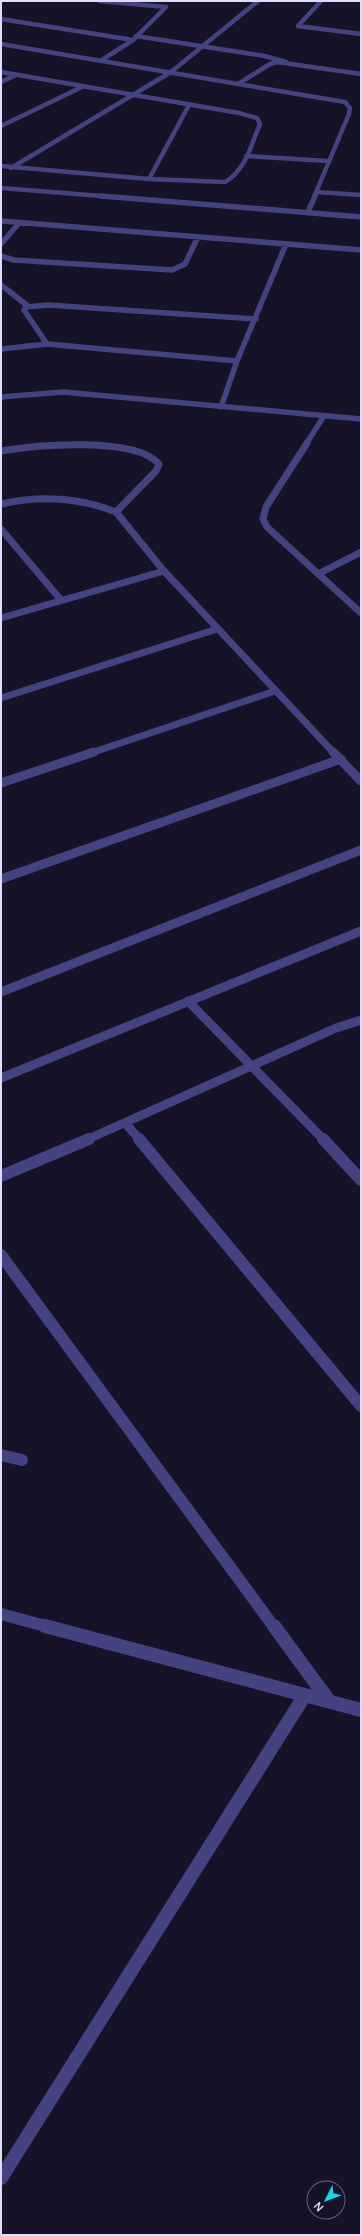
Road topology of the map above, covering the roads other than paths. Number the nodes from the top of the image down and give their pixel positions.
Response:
1 (100, 1) edge
2 (108, 1) edge
3 (171, 1) edge
4 (258, 1) edge
5 (321, 1) edge
6 (166, 7) junction
7 (1, 19) edge
8 (361, 34) edge
9 (134, 38) junction
10 (1, 44) edge
11 (203, 46) junction
12 (102, 60) junction
13 (286, 62) junction
14 (1, 72) edge
15 (171, 72) junction
16 (361, 74) edge
17 (16, 75) junction
18 (1, 82) edge
19 (238, 84) junction
20 (82, 87) junction
21 (134, 96) junction
22 (189, 105) junction
23 (1, 126) edge
24 (246, 156) junction
25 (328, 161) junction
26 (1, 166) edge
27 (11, 168) junction
28 (149, 179) junction
29 (1, 188) edge
30 (316, 192) junction
31 (361, 195) edge
32 (308, 212) junction
33 (361, 217) edge
34 (1, 221) edge
35 (19, 223) junction
36 (198, 237) junction
37 (1, 244) edge
38 (286, 244) junction
39 (361, 250) edge
40 (1, 256) edge
41 (1, 285) edge
42 (28, 306) junction
43 (256, 319) junction
44 (47, 344) junction
45 (1, 349) edge
46 (237, 361) junction
47 (1, 397) edge
48 (220, 407) junction
49 (324, 416) junction
50 (361, 419) edge
51 (1, 451) edge
52 (1, 504) edge
53 (116, 512) junction
54 (1, 529) edge
55 (361, 552) edge
56 (164, 571) junction
57 (318, 574) junction
58 (61, 600) junction
59 (361, 613) edge
60 (1, 618) edge
61 (217, 629) junction
62 (275, 691) junction
63 (1, 698) edge
64 (341, 759) junction
65 (361, 781) edge
66 (1, 783) edge
67 (361, 850) edge
68 (1, 879) edge
69 (361, 931) edge
70 (1, 992) edge
71 (188, 1001) junction
72 (361, 1020) edge
73 (254, 1067) junction
74 (1, 1078) edge
75 (126, 1124) junction
76 (1, 1176) edge
77 (361, 1180) edge
78 (1, 1255) edge
79 (361, 1406) edge
80 (1, 1455) edge
81 (22, 1460) dead end
82 (1, 1614) edge
83 (305, 1695) junction
84 (329, 1701) junction
85 (361, 1710) edge
86 (1, 2178) edge

1 - 2 street
2 - 6 street
3 - 6 street
4 - 11 street
5 - 8 street
6 - 9 street
7 - 9 street
9 - 11 street
9 - 12 street
10 - 12 street
11 - 13 street
11 - 15 street
12 - 15 street
13 - 16 street
13 - 19 street
14 - 17 street
15 - 19 street
15 - 21 street
17 - 18 street
17 - 20 street
19 - 25 street
20 - 21 street
20 - 23 street
21 - 22 street
21 - 27 street
22 - 24 street
22 - 28 street
24 - 25 street
24 - 28 street
25 - 30 street
26 - 27 street
27 - 28 street
29 - 32 street
30 - 31 street
30 - 32 street
32 - 33 street
34 - 35 street
35 - 36 street
35 - 37 street
36 - 38 street
36 - 40 street
38 - 39 street
38 - 43 street
41 - 42 street
42 - 43 street
42 - 44 street
43 - 46 street
44 - 45 street
44 - 46 street
46 - 48 street
47 - 48 street
48 - 49 street
49 - 50 street
49 - 57 street
51 - 53 street
52 - 53 street
53 - 56 street
54 - 58 street
55 - 57 street
56 - 58 street
56 - 61 street
57 - 59 street
58 - 60 street
61 - 62 street
61 - 63 street
62 - 64 street
62 - 66 street
64 - 65 street
64 - 68 street
67 - 70 street
69 - 71 street
71 - 73 street
71 - 74 street
72 - 73 street
73 - 75 street
73 - 77 street
75 - 76 street
75 - 79 street
78 - 84 street
80 - 81 street
82 - 83 street
83 - 84 street
83 - 86 street
84 - 85 street

